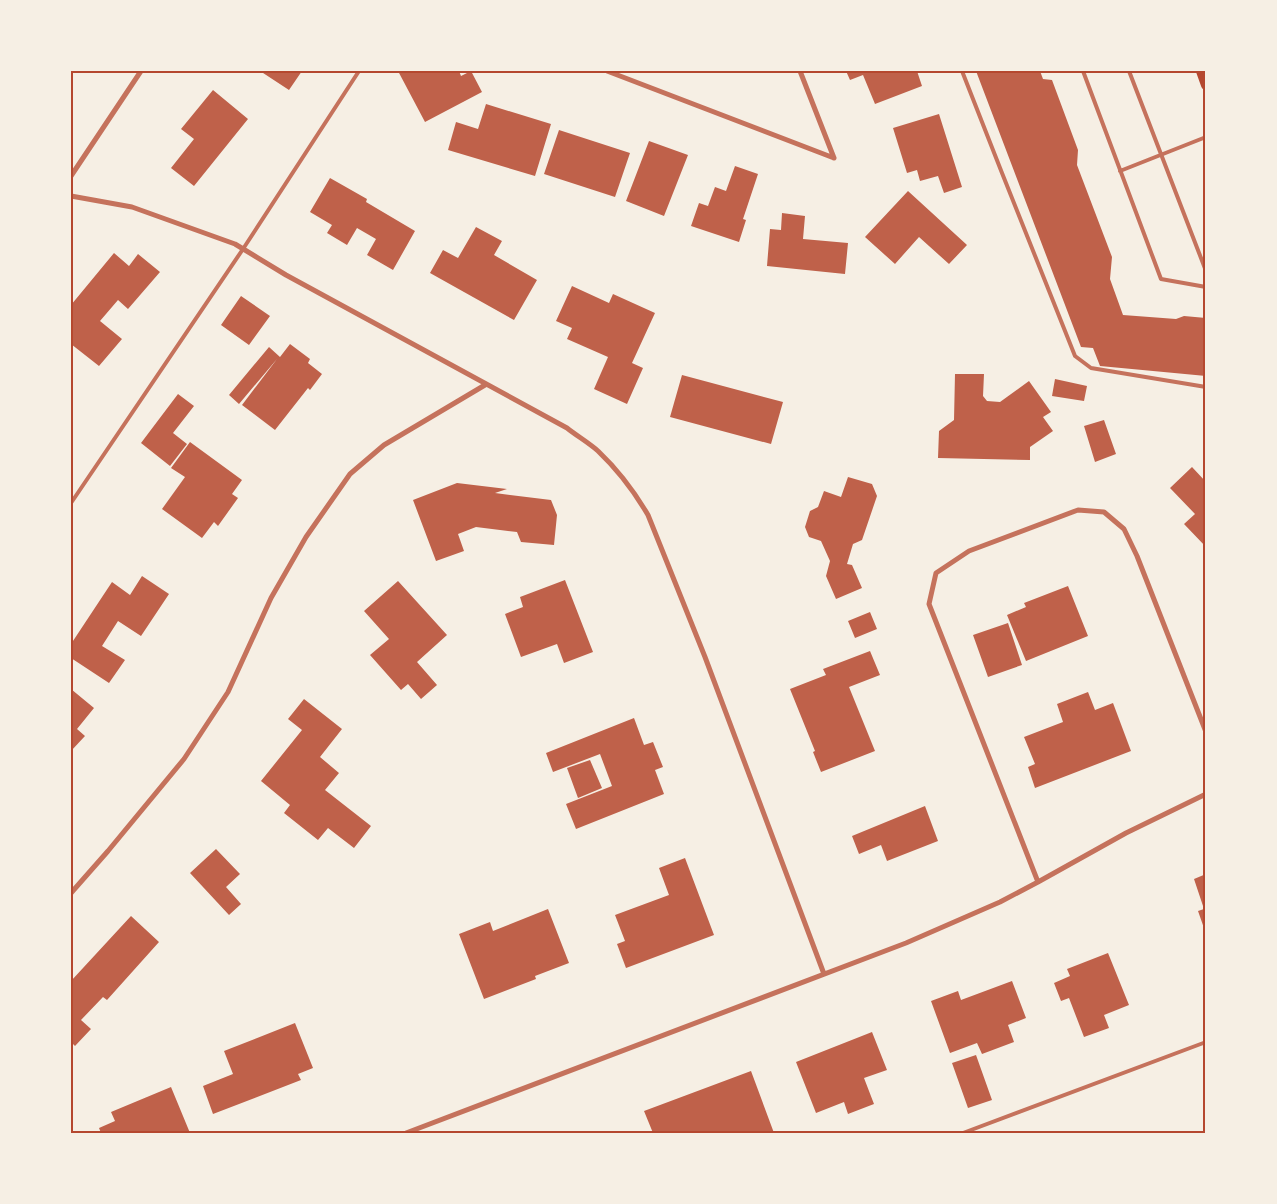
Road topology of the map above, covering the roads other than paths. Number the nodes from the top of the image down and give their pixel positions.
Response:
1 (141, 71) edge
2 (359, 71) edge
3 (607, 71) edge
4 (800, 71) edge
5 (962, 71) edge
6 (1084, 71) edge
7 (1129, 71) edge
8 (1201, 71) edge
9 (1206, 85) edge
10 (1206, 138) edge
11 (1162, 155) junction
12 (1120, 171) junction
13 (71, 176) edge
14 (71, 196) edge
15 (244, 249) junction
16 (1206, 272) edge
17 (1206, 287) edge
18 (485, 385) junction
19 (1206, 388) edge
20 (71, 503) edge
21 (1206, 732) edge
22 (1206, 794) edge
23 (1038, 882) junction
24 (71, 893) edge
25 (824, 974) junction
26 (1206, 1042) edge
27 (406, 1133) edge
28 (964, 1133) edge

1 - 13 street
2 - 15 lane
3 - 4 street
5 - 19 lane
6 - 12 lane
7 - 11 lane
8 - 9 main road
10 - 11 lane
11 - 12 lane
11 - 16 lane
12 - 17 lane
14 - 15 street
15 - 18 street
15 - 20 lane
18 - 24 street
18 - 25 street
21 - 23 street
22 - 23 street
23 - 25 street
25 - 27 street
26 - 28 lane

